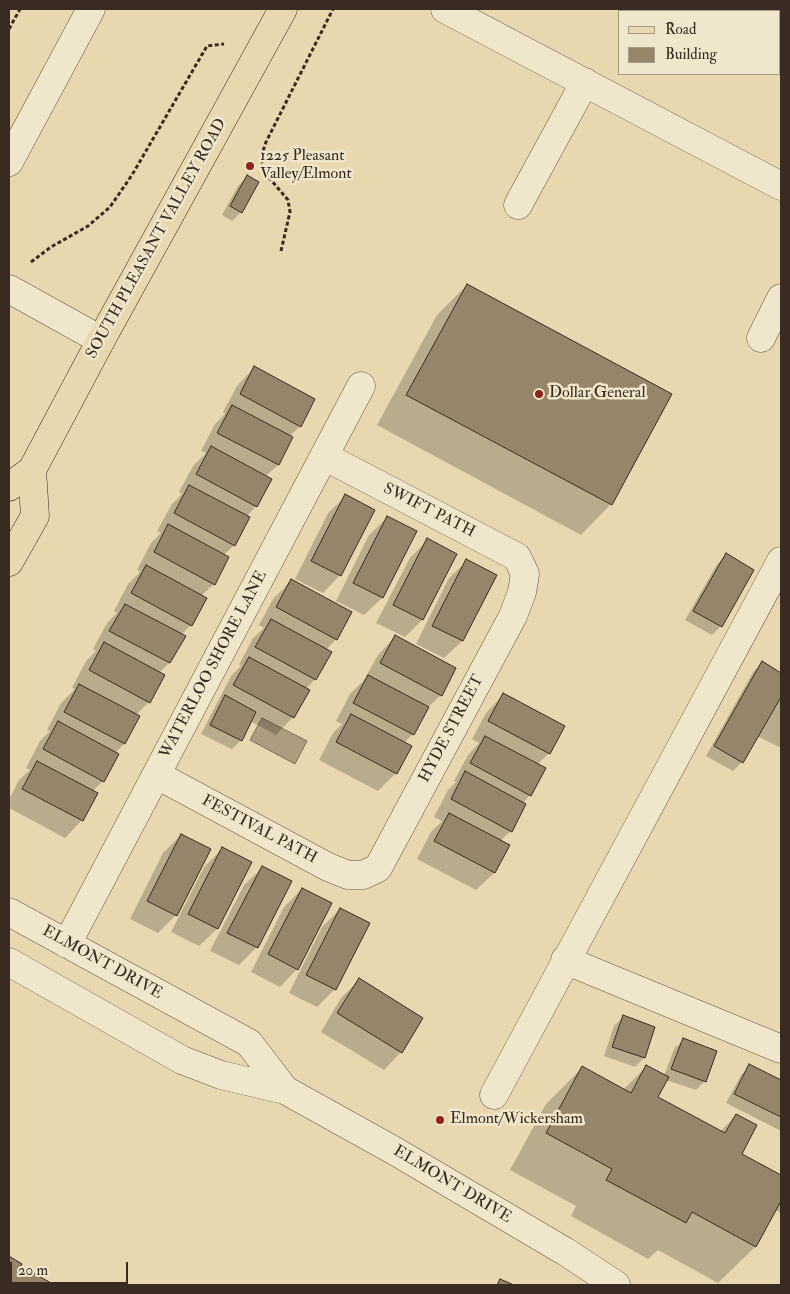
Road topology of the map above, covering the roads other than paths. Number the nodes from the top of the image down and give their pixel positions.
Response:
1 (91, 9) edge
2 (283, 9) edge
3 (445, 9) edge
4 (585, 82) junction
5 (9, 162) edge
6 (781, 186) edge
7 (518, 205) dead end
8 (9, 290) edge
9 (781, 298) edge
10 (761, 338) dead end
11 (101, 340) junction
12 (361, 386) dead end
13 (324, 456) junction
14 (32, 470) junction
15 (9, 487) edge
16 (781, 561) edge
17 (9, 562) edge
18 (525, 574) joint
19 (157, 775) junction
20 (364, 875) joint
21 (9, 912) edge
22 (67, 944) junction
23 (566, 960) junction
24 (9, 962) edge
25 (220, 1027) junction
26 (781, 1049) edge
27 (182, 1060) junction
28 (285, 1090) junction
29 (494, 1095) dead end
30 (616, 1285) edge

1 - 5 street
2 - 11 main road, SOUTH PLEASANT VALLEY ROAD
3 - 4 street
4 - 6 street
4 - 7 street
8 - 11 street
9 - 10 street
11 - 14 main road, SOUTH PLEASANT VALLEY ROAD
12 - 13 street, WATERLOO SHORE LANE
13 - 18 street, SWIFT PATH
13 - 19 street, WATERLOO SHORE LANE
14 - 15 main road, SOUTH PLEASANT VALLEY ROAD
14 - 17 main road
16 - 23 street
18 - 20 street, HYDE STREET
19 - 20 street, FESTIVAL PATH
19 - 22 street, WATERLOO SHORE LANE
21 - 22 street, ELMONT DRIVE
22 - 25 street, ELMONT DRIVE
23 - 26 street
23 - 29 street
24 - 27 street, ELMONT DRIVE
25 - 27 street
25 - 28 street, ELMONT DRIVE
27 - 28 street, ELMONT DRIVE
28 - 30 street, ELMONT DRIVE

